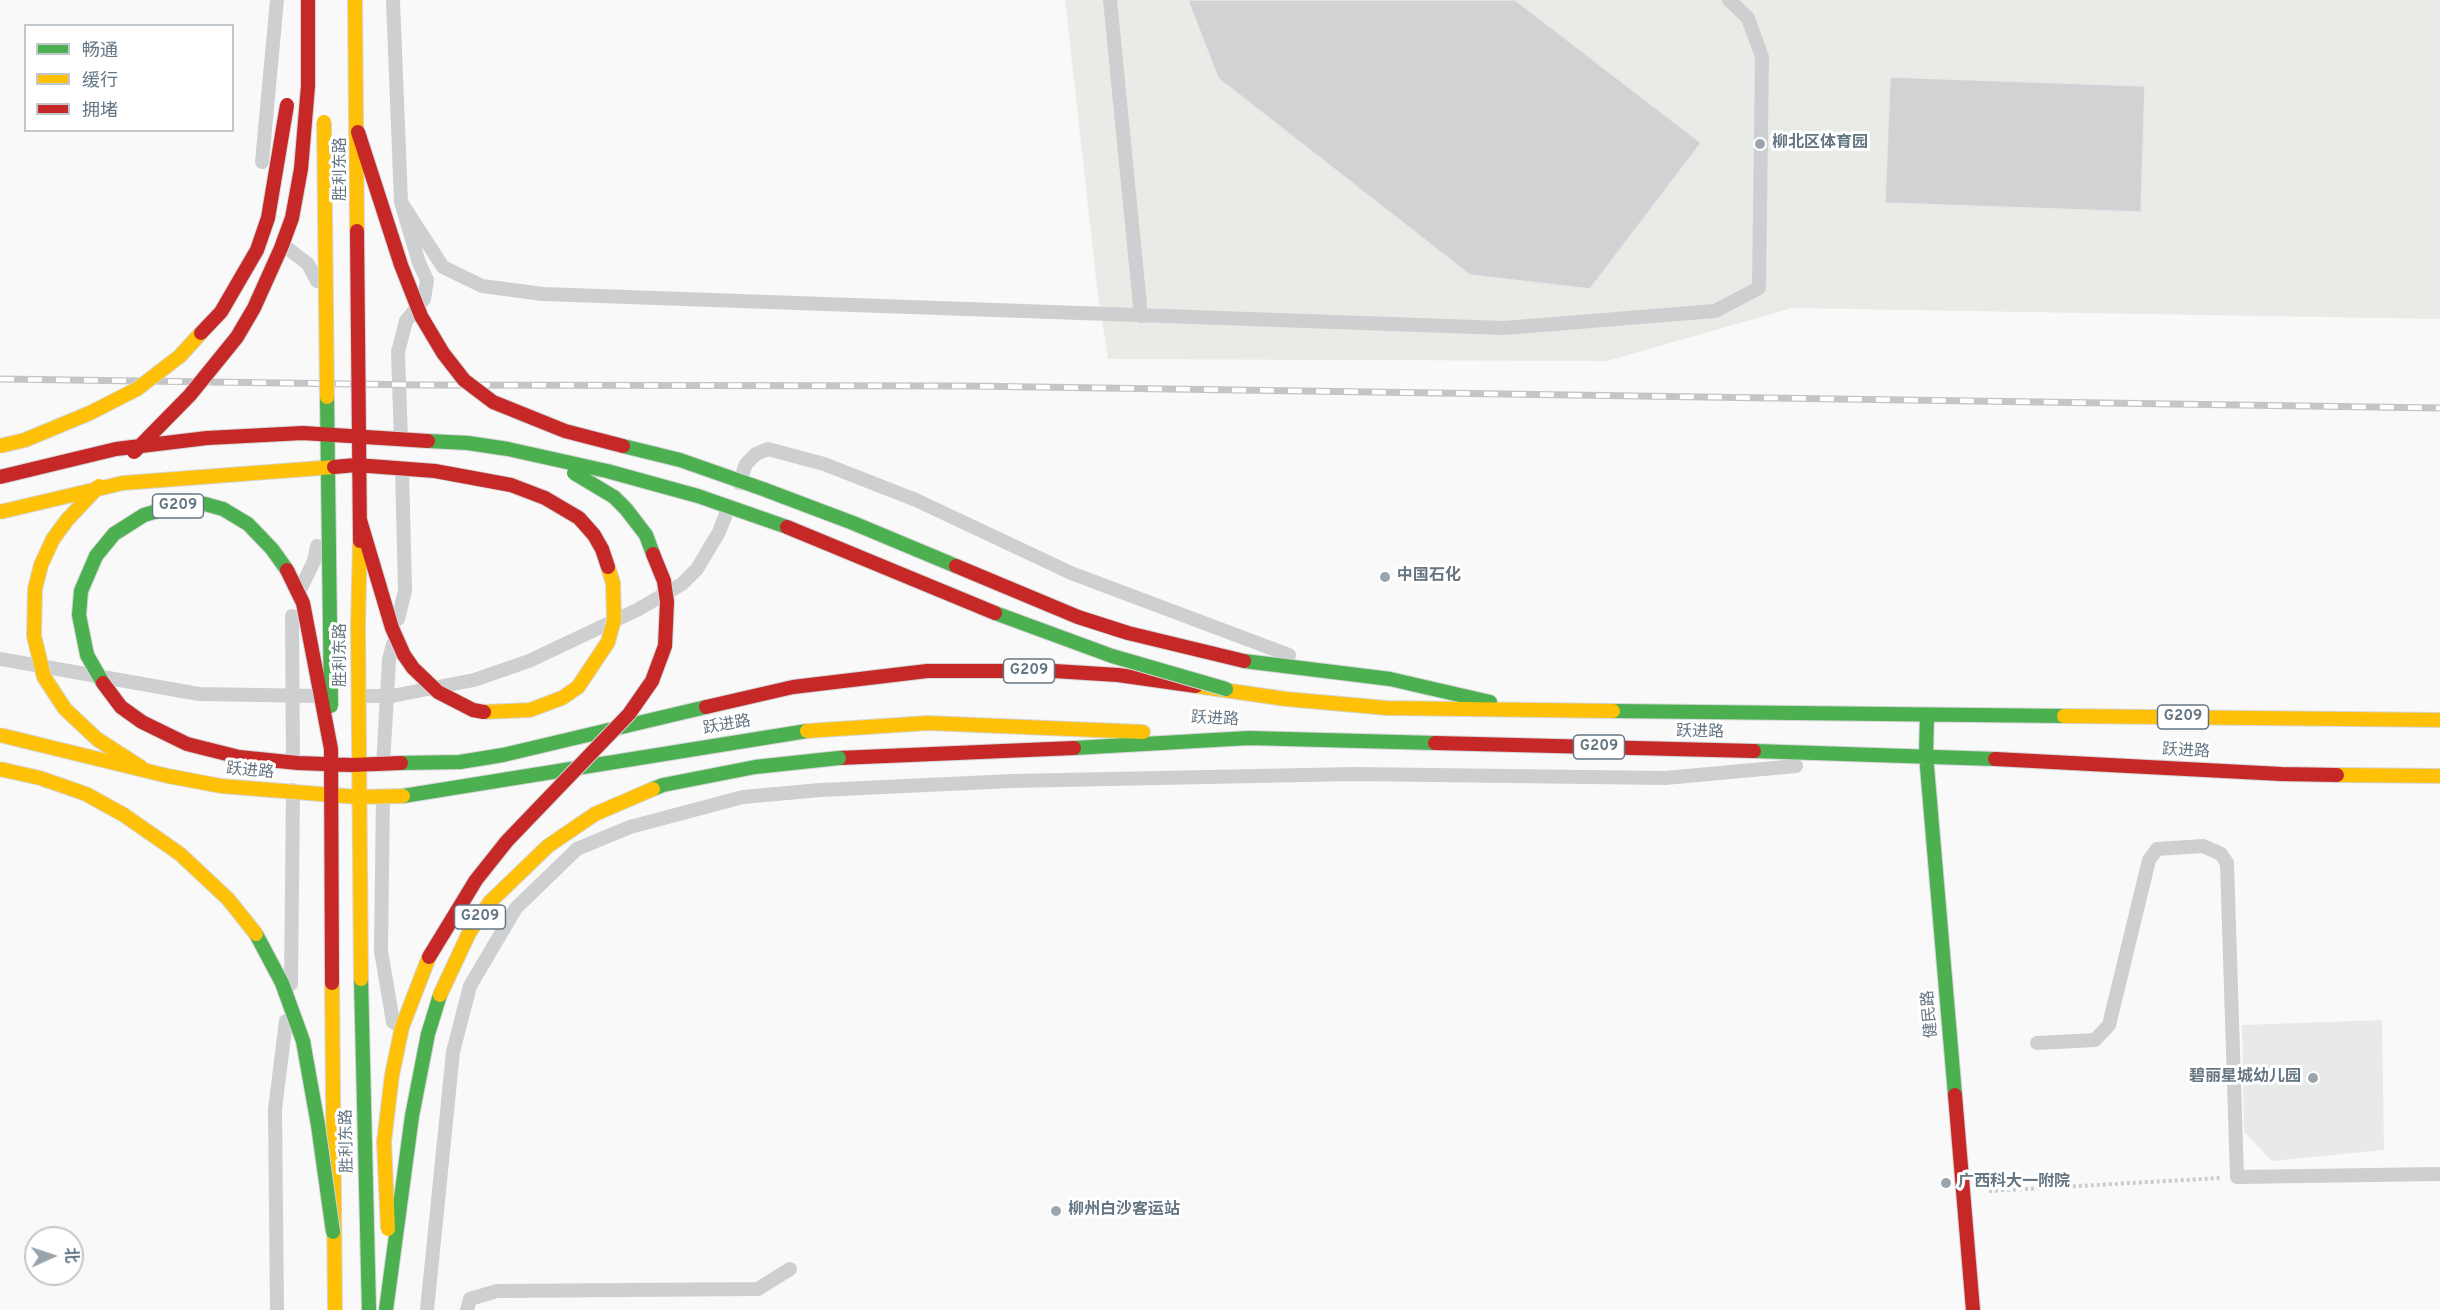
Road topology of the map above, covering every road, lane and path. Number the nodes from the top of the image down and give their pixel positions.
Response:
1 (276, 0) edge
2 (306, 0) edge
3 (355, 0) edge
4 (393, 0) edge
5 (1110, 0) edge
6 (1729, 0) edge
7 (295, 57) dead end
8 (289, 91) dead end
9 (324, 108) dead end
10 (358, 132) junction
11 (401, 202) junction
12 (1141, 316) junction
13 (0, 446) edge
14 (549, 458) junction
15 (0, 477) edge
16 (0, 512) edge
17 (360, 520) junction
18 (0, 659) edge
19 (1332, 673) junction
20 (1226, 689) junction
21 (293, 696) junction
22 (388, 696) junction
23 (1524, 710) junction
24 (1927, 715) junction
25 (2440, 720) edge
26 (0, 735) edge
27 (1249, 738) junction
28 (331, 749) junction
29 (1926, 755) junction
30 (142, 768) junction
31 (0, 769) edge
32 (2440, 776) edge
33 (2037, 1043) dead end
34 (453, 1052) junction
35 (2440, 1174) edge
36 (2238, 1177) junction
37 (1983, 1192) dead end
38 (333, 1232) junction
39 (790, 1269) dead end
40 (390, 1270) junction
41 (277, 1310) edge
42 (335, 1310) edge
43 (369, 1310) edge
44 (386, 1310) edge
45 (427, 1310) edge
46 (467, 1310) edge
47 (1973, 1310) edge

1 - 21 lane
2 - 7 main road
2 - 30 main road, bridge
3 - 10 main road, 胜利东路, bridge
4 - 11 lane
5 - 12 lane
6 - 12 lane
8 - 13 main road, bridge
9 - 28 main road, 胜利东路, bridge
10 - 17 main road, 胜利东路, bridge
10 - 19 main road, bridge
11 - 12 lane
11 - 22 lane
14 - 15 main road, 跃进路, bridge
14 - 20 main road, 跃进路, bridge
14 - 40 main road, bridge
16 - 17 main road, bridge
17 - 43 main road, 胜利东路, bridge
18 - 21 lane
19 - 22 lane
19 - 23 main road
20 - 23 main road, 跃进路 / G209
20 - 28 main road, G209, bridge
21 - 22 lane
21 - 41 lane
22 - 34 lane
23 - 24 main road, 跃进路 / G209
24 - 25 main road, 跃进路 / G209
24 - 29 main road, 健民路
26 - 30 main road, 跃进路, bridge
27 - 29 main road, 跃进路 / G209
27 - 30 main road, 跃进路, bridge
27 - 40 main road, G209, bridge
28 - 38 main road, 胜利东路 / G209, bridge
29 - 32 main road, 跃进路 / G209
29 - 34 lane
29 - 47 main road, 健民路
31 - 38 main road, bridge
33 - 36 lane
34 - 45 lane
35 - 36 lane
36 - 37 path
38 - 42 main road, 胜利东路 / G209
39 - 46 lane
40 - 44 main road, G209, bridge

